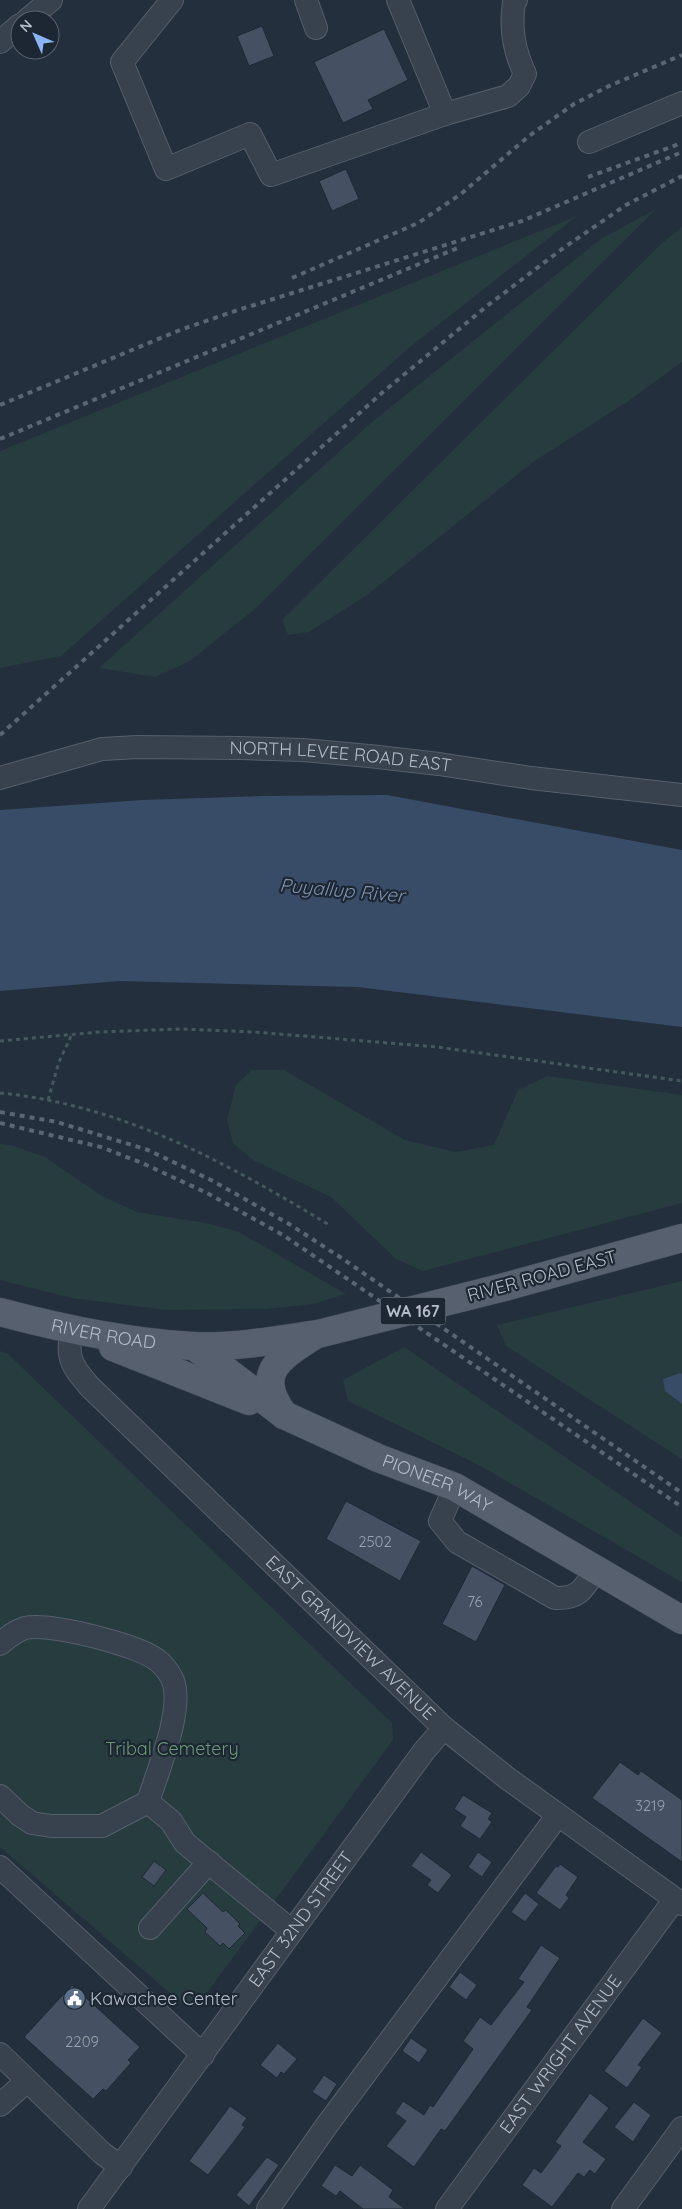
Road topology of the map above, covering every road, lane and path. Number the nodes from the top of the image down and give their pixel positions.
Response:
1 (51, 0) edge
2 (172, 0) edge
3 (306, 0) edge
4 (398, 0) edge
5 (516, 0) edge
6 (39, 10) edge
7 (316, 28) dead end
8 (10, 34) edge
9 (0, 42) edge
10 (682, 102) edge
11 (445, 114) junction
12 (589, 142) dead end
13 (0, 778) edge
14 (682, 795) edge
15 (72, 1034) junction
16 (0, 1042) edge
17 (682, 1081) edge
18 (0, 1093) edge
19 (48, 1100) junction
20 (331, 1226) dead end
21 (682, 1238) edge
22 (8, 1314) edge
23 (72, 1330) junction
24 (318, 1334) junction
25 (194, 1346) junction
26 (284, 1415) junction
27 (455, 1486) junction
28 (596, 1569) junction
29 (682, 1620) edge
30 (0, 1644) edge
31 (444, 1728) junction
32 (0, 1796) edge
33 (148, 1802) junction
34 (558, 1814) junction
35 (209, 1862) junction
36 (0, 1867) edge
37 (678, 1902) edge
38 (150, 1928) dead end
39 (292, 1931) junction
40 (0, 2054) edge
41 (203, 2054) junction
42 (27, 2081) junction
43 (0, 2105) edge
44 (682, 2128) edge
45 (121, 2167) junction
46 (89, 2209) edge
47 (268, 2209) edge
48 (447, 2209) edge
49 (623, 2209) edge

1 - 6 street
2 - 11 street
3 - 7 street
4 - 11 street
5 - 11 street
8 - 9 street
10 - 12 street
13 - 14 street, NORTH LEVEE ROAD EAST
15 - 16 path
15 - 17 path
15 - 19 path
18 - 19 path
19 - 20 path
21 - 24 main road, RIVER ROAD EAST / WA 167, bridge
22 - 23 main road, RIVER ROAD / WA 167
23 - 25 main road, RIVER ROAD / WA 167
23 - 26 main road
23 - 31 street, EAST GRANDVIEW AVENUE
24 - 25 main road, RIVER ROAD EAST / WA 167
24 - 26 main road
25 - 26 main road, PIONEER WAY
26 - 27 main road, PIONEER WAY
27 - 28 main road, PIONEER WAY
27 - 28 street
28 - 29 main road, PIONEER WAY
30 - 33 street
31 - 34 street, EAST GRANDVIEW AVENUE
31 - 39 street, EAST 32ND STREET
32 - 33 street
33 - 35 street
34 - 37 street, EAST GRANDVIEW AVENUE
34 - 47 street
35 - 38 street
35 - 39 street
36 - 41 street
37 - 48 street, EAST WRIGHT AVENUE
39 - 41 street, EAST 32ND STREET
40 - 42 street
41 - 45 street, EAST 32ND STREET
42 - 43 street
42 - 45 street
44 - 49 street
45 - 46 street, EAST 32ND STREET

